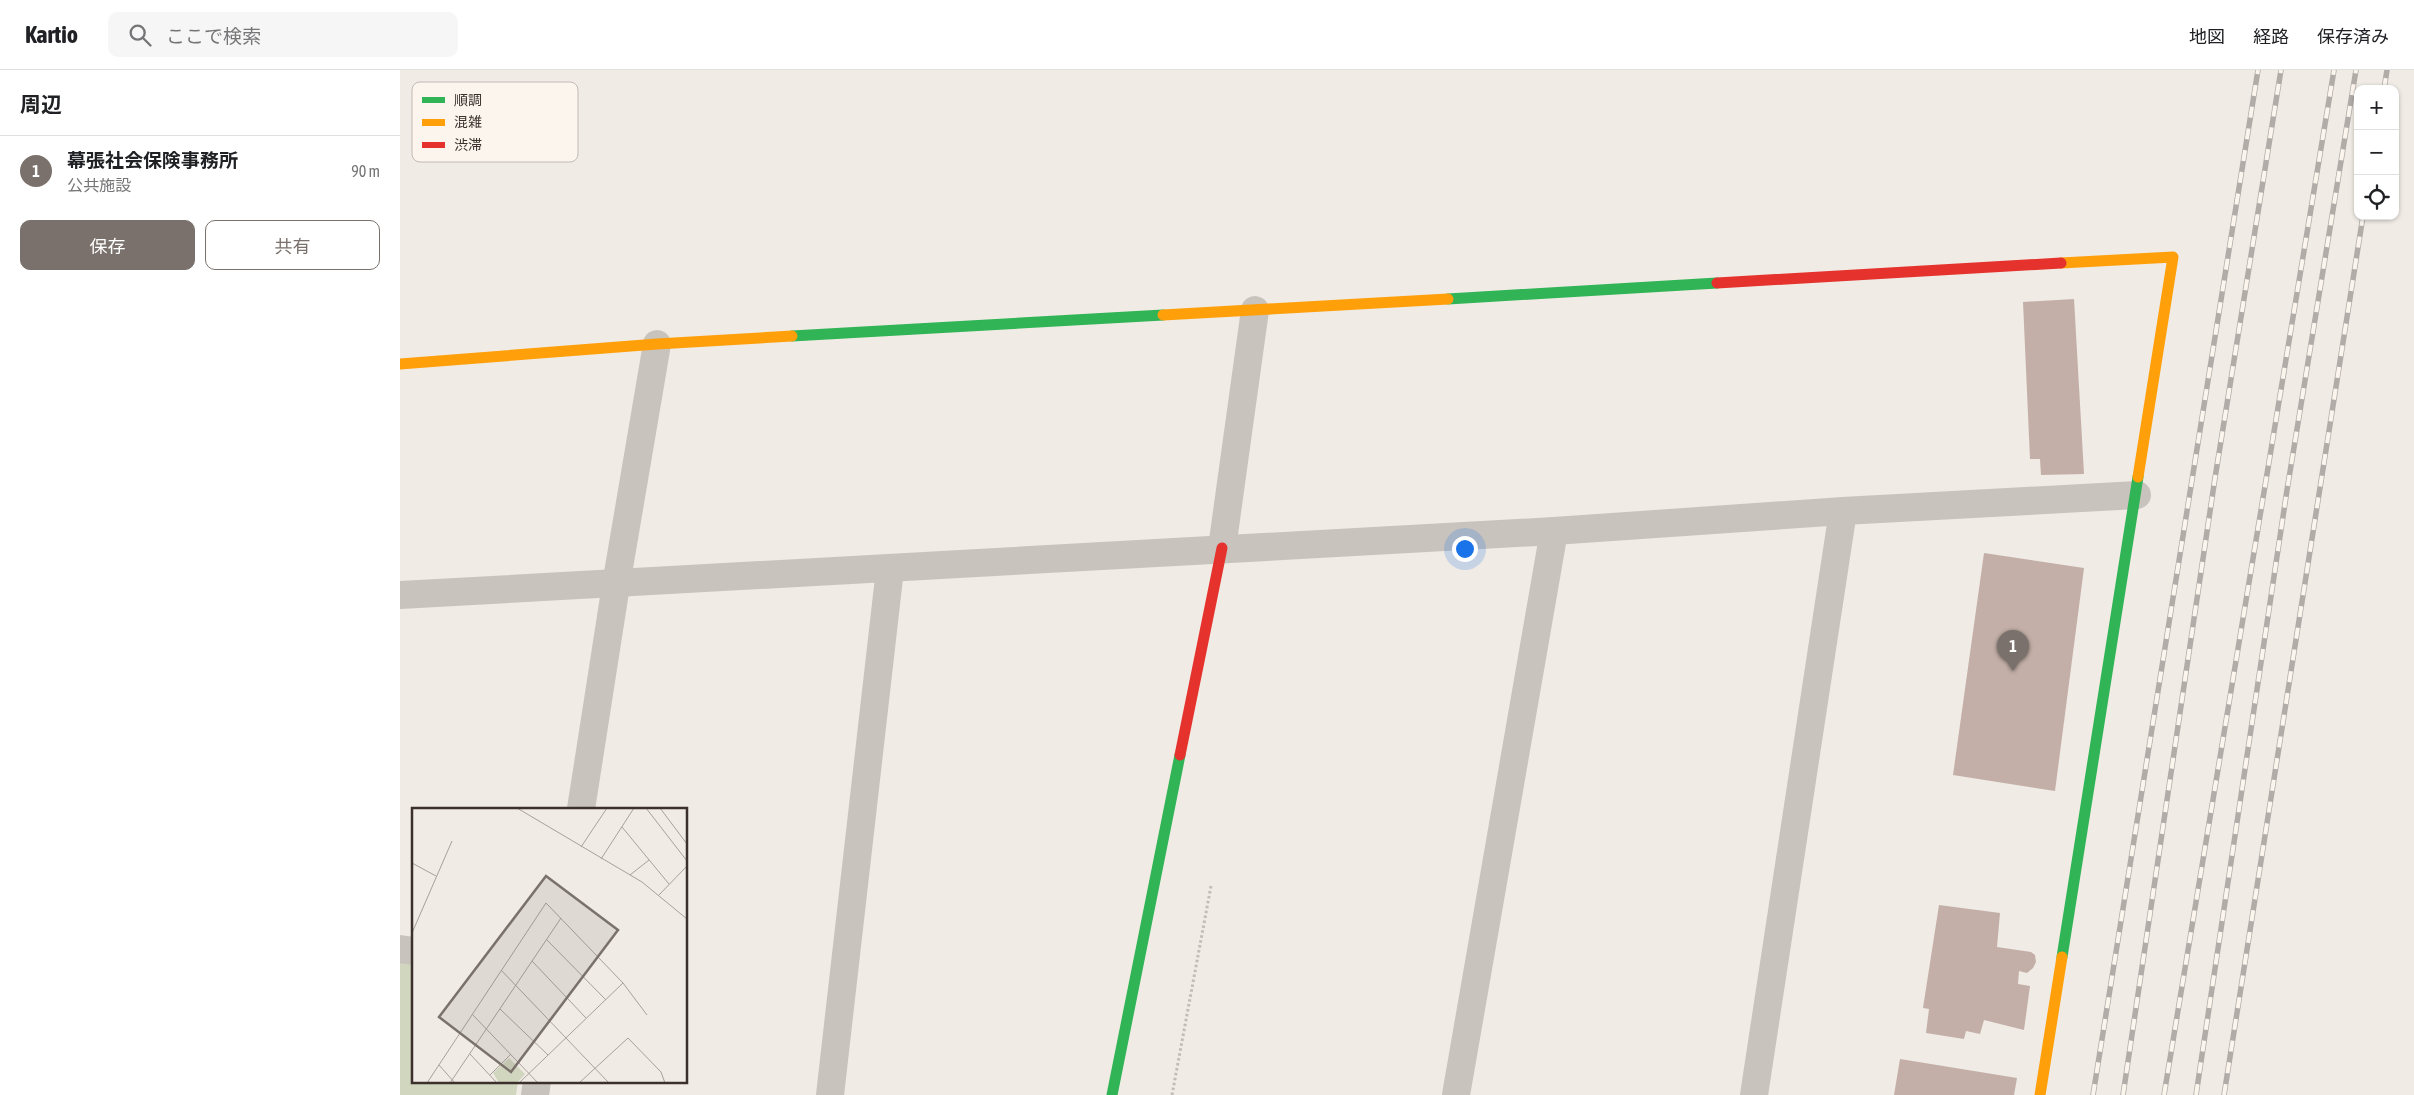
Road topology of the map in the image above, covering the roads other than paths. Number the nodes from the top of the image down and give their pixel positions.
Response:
1 (1254, 310) junction
2 (657, 344) junction
3 (400, 364) edge
4 (2137, 495) junction
5 (1843, 511) junction
6 (1554, 532) junction
7 (1222, 548) junction
8 (890, 569) junction
9 (616, 585) junction
10 (400, 595) edge
11 (580, 808) edge
12 (537, 1082) edge
13 (534, 1095) edge
14 (830, 1095) edge
15 (1112, 1095) edge
16 (1456, 1095) edge
17 (1754, 1095) edge
18 (2040, 1095) edge

1 - 2 street
1 - 4 street
1 - 7 street
2 - 3 street
2 - 9 street
4 - 5 street
4 - 18 street
5 - 6 street
5 - 17 street
6 - 7 street
6 - 16 street
7 - 8 street
7 - 15 street
8 - 9 street
8 - 14 street
9 - 10 street
9 - 11 street
12 - 13 street

